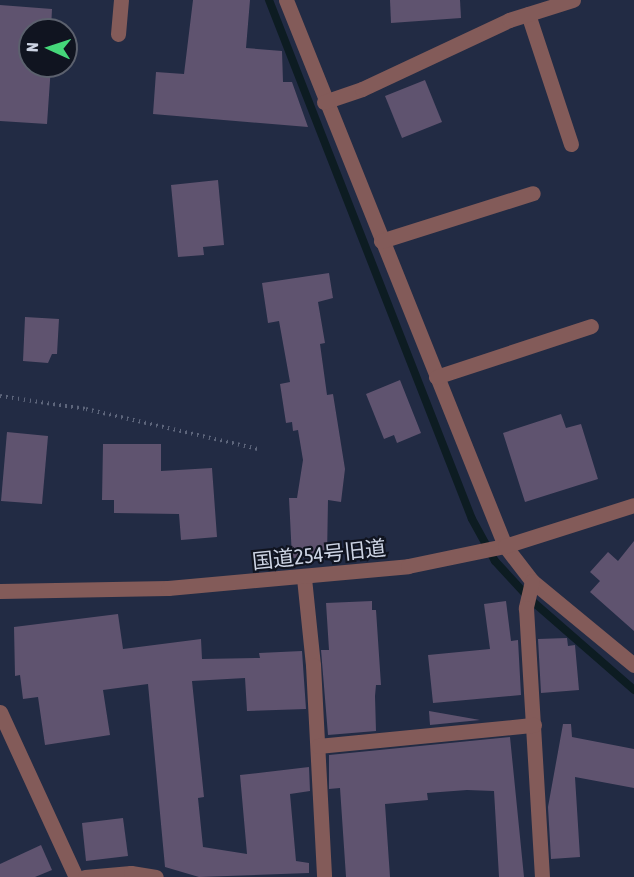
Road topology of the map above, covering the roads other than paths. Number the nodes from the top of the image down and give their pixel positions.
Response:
1 (121, 0) edge
2 (286, 0) edge
3 (573, 0) edge
4 (528, 14) junction
5 (118, 34) dead end
6 (324, 102) junction
7 (571, 144) dead end
8 (533, 193) dead end
9 (381, 241) junction
10 (591, 326) dead end
11 (436, 377) junction
12 (634, 505) edge
13 (505, 546) junction
14 (304, 578) junction
15 (532, 581) junction
16 (0, 591) edge
17 (634, 665) edge
18 (0, 712) edge
19 (534, 725) junction
20 (318, 746) junction
21 (76, 877) edge
22 (85, 877) edge
23 (156, 877) edge
24 (324, 877) edge
25 (542, 877) edge

1 - 5 street
2 - 6 street
3 - 4 street
4 - 6 street
4 - 7 street
6 - 9 street
8 - 9 street
9 - 11 street
10 - 11 street
11 - 13 street
12 - 13 street, 国道254号旧道
13 - 14 street, 国道254号旧道
13 - 15 street
14 - 16 street, 国道254号旧道
14 - 20 street
15 - 17 street
15 - 19 street
18 - 21 street
19 - 20 street
19 - 25 street
20 - 24 street
22 - 23 street

